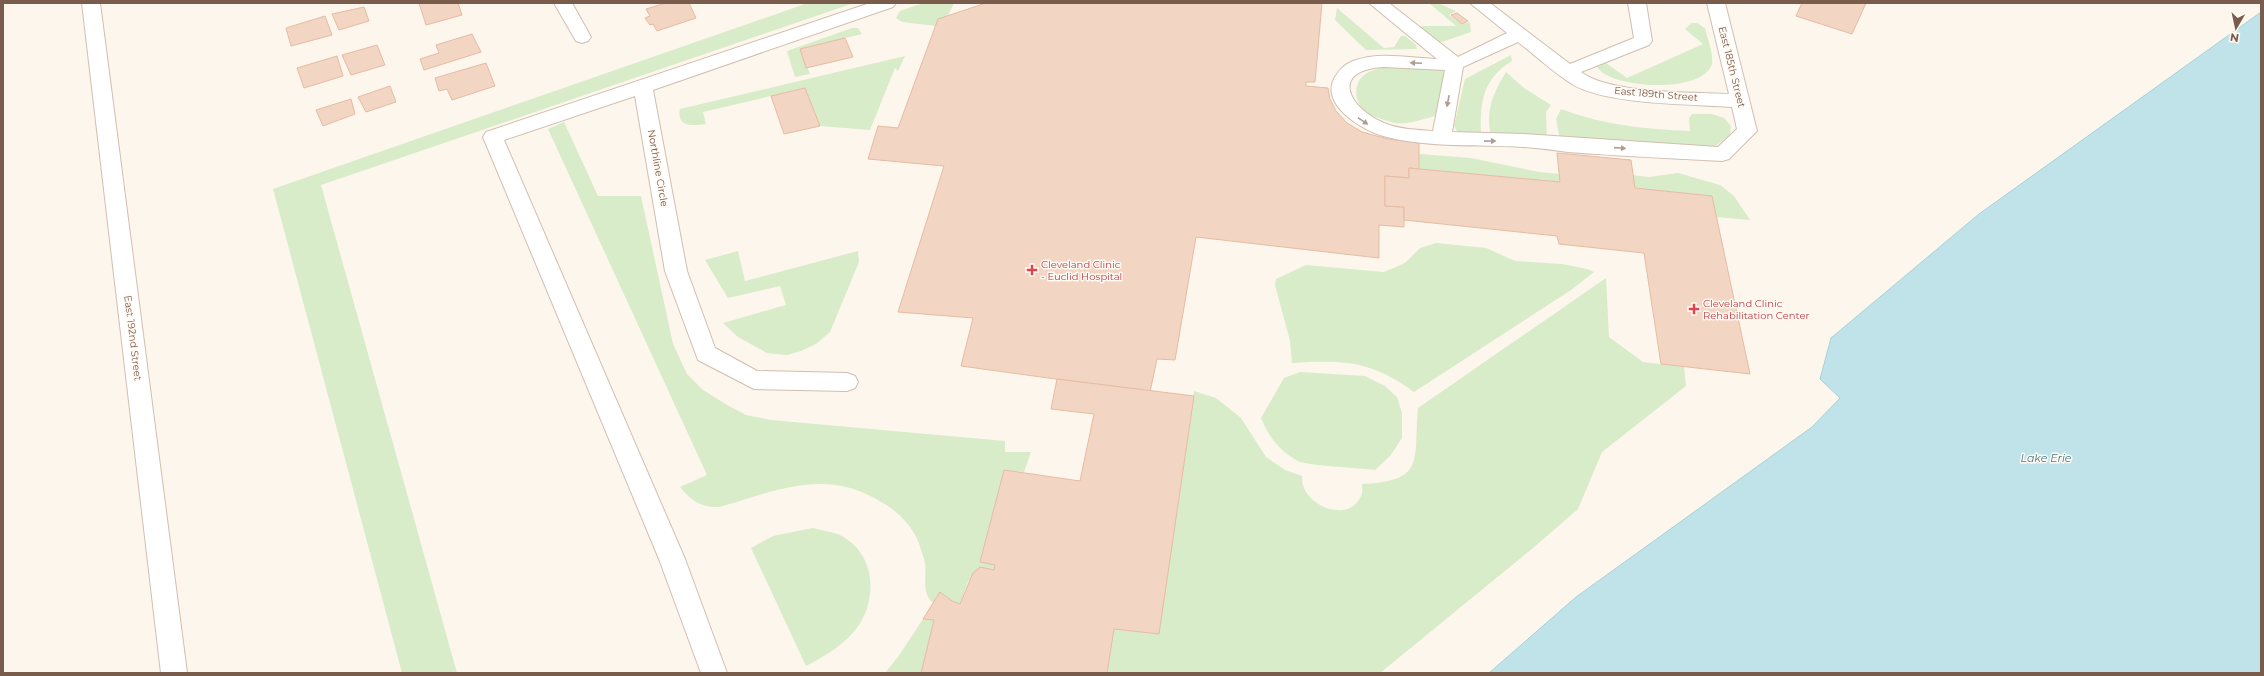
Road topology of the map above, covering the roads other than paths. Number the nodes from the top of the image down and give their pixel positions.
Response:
1 (91, 3) edge
2 (563, 3) edge
3 (888, 3) edge
4 (1378, 3) edge
5 (1479, 3) edge
6 (1637, 3) edge
7 (1716, 3) edge
8 (1520, 34) junction
9 (582, 37) dead end
10 (1455, 64) junction
11 (1568, 71) junction
12 (643, 87) junction
13 (1741, 101) junction
14 (1440, 138) junction
15 (847, 382) dead end
16 (174, 673) edge
17 (714, 673) edge

1 - 16 street, East 192nd Street
2 - 9 street
3 - 12 street
4 - 10 street
5 - 8 street, East 189th Street
6 - 11 street
7 - 13 street, East 185th Street
8 - 10 street
8 - 11 street, East 189th Street
10 -> 14 street
10 -> 14 street
11 - 13 street, East 189th Street
12 - 15 street, Northline Circle
12 - 17 street
14 -> 13 street, East 185th Street

